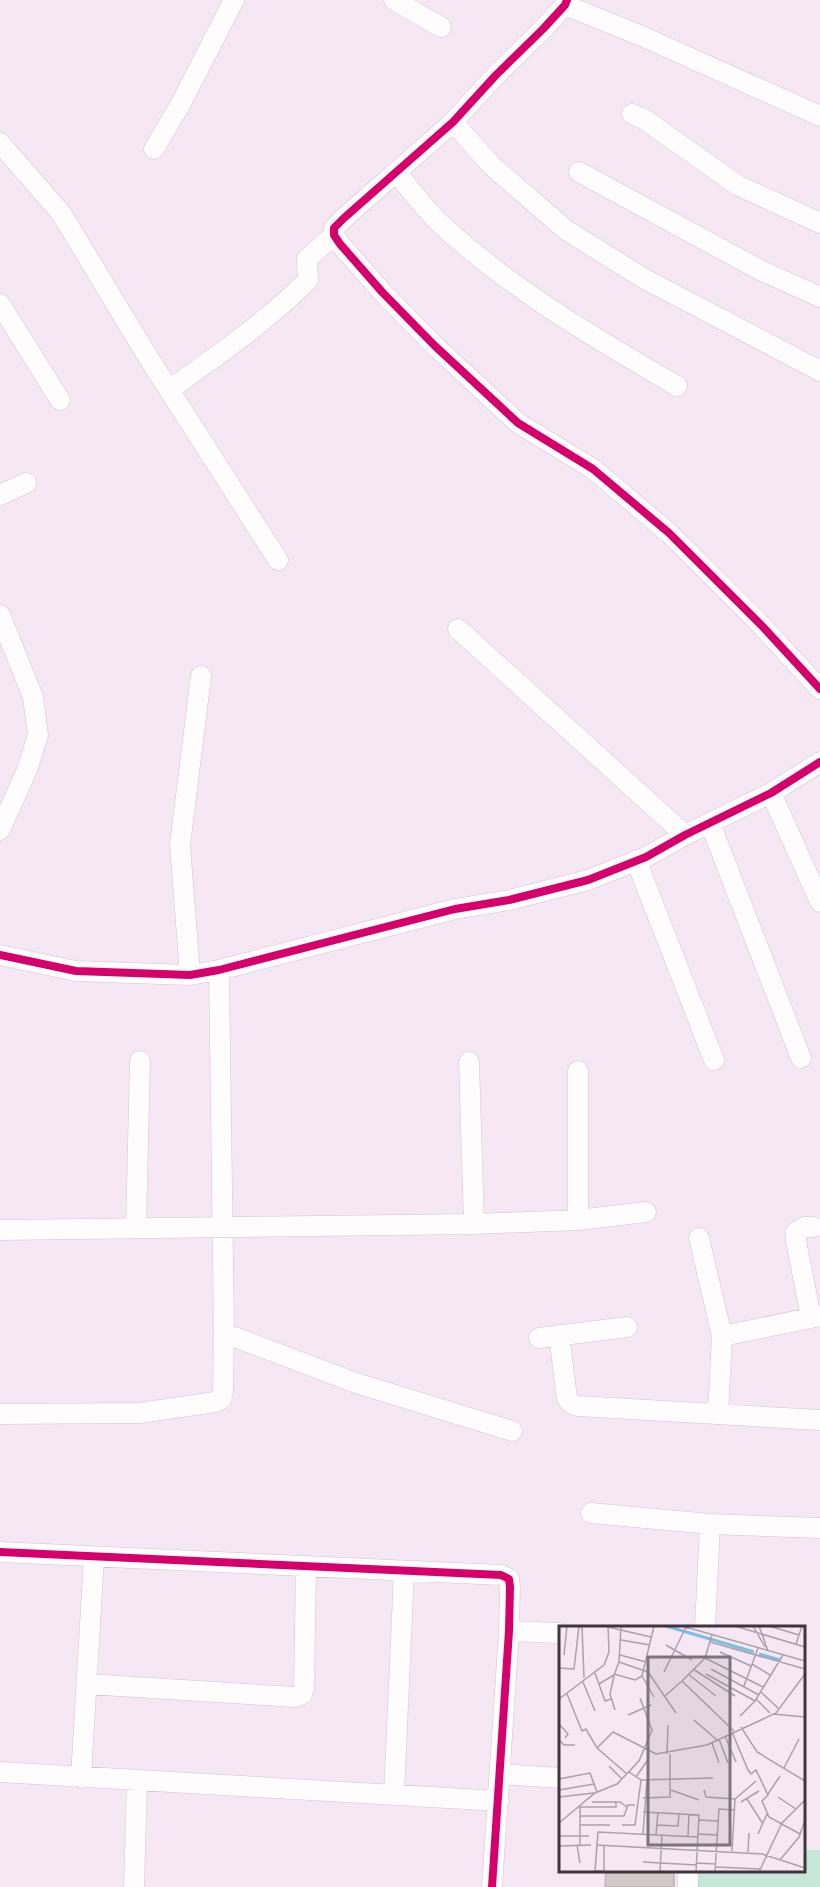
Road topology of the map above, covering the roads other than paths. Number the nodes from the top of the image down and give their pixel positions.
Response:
1 (234, 0) edge
2 (394, 0) edge
3 (566, 3) edge
4 (441, 27) dead end
5 (632, 114) dead end
6 (820, 116) edge
7 (453, 122) junction
8 (0, 143) edge
9 (154, 149) dead end
10 (396, 172) junction
11 (579, 172) dead end
12 (820, 223) edge
13 (334, 235) junction
14 (820, 297) edge
15 (0, 304) edge
16 (820, 371) edge
17 (677, 386) dead end
18 (169, 390) junction
19 (60, 400) dead end
20 (26, 483) dead end
21 (0, 495) edge
22 (278, 560) dead end
23 (0, 615) edge
24 (458, 630) dead end
25 (201, 676) dead end
26 (820, 689) edge
27 (820, 762) edge
28 (771, 794) junction
29 (710, 823) junction
30 (0, 830) edge
31 (685, 835) junction
32 (636, 861) junction
33 (820, 902) edge
34 (0, 955) edge
35 (219, 970) junction
36 (190, 975) junction
37 (801, 1058) dead end
38 (714, 1060) dead end
39 (140, 1061) dead end
40 (469, 1062) dead end
41 (578, 1071) dead end
42 (646, 1212) dead end
43 (578, 1220) junction
44 (474, 1224) junction
45 (223, 1226) junction
46 (136, 1227) junction
47 (813, 1227) dead end
48 (0, 1230) edge
49 (699, 1238) dead end
50 (816, 1316) edge
51 (627, 1327) dead end
52 (224, 1333) junction
53 (559, 1335) junction
54 (722, 1336) junction
55 (539, 1338) dead end
56 (0, 1414) edge
57 (718, 1414) junction
58 (820, 1420) edge
59 (512, 1431) dead end
60 (591, 1514) dead end
61 (710, 1524) junction
62 (820, 1528) edge
63 (0, 1552) edge
64 (94, 1557) junction
65 (306, 1567) junction
66 (404, 1572) junction
67 (705, 1626) edge
68 (509, 1631) junction
69 (559, 1633) edge
70 (87, 1684) junction
71 (0, 1772) edge
72 (500, 1773) junction
73 (81, 1778) junction
74 (559, 1778) edge
75 (137, 1780) junction
76 (394, 1795) junction
77 (499, 1801) junction
78 (134, 1887) edge
79 (492, 1887) edge

1 - 9 street
2 - 4 street
3 - 6 street
3 - 7 street
5 - 12 street
7 - 10 street
7 - 16 street
8 - 18 street
10 - 13 street
10 - 17 street
11 - 14 street
13 - 18 street
13 - 26 street
15 - 19 street
18 - 22 street
20 - 21 street
23 - 30 street
24 - 31 street
25 - 36 street
27 - 28 street
28 - 29 street
28 - 33 street
29 - 31 street
29 - 37 street
31 - 32 street
32 - 35 street
32 - 38 street
34 - 36 street
35 - 36 street
35 - 45 street
39 - 46 street
40 - 44 street
41 - 43 street
42 - 43 street
43 - 44 street
44 - 45 street
45 - 46 street
45 - 52 street
46 - 48 street
47 - 50 street
49 - 54 street
50 - 54 street
51 - 53 street
52 - 56 street
52 - 59 street
53 - 55 street
53 - 57 street
54 - 57 street
57 - 58 street
60 - 61 street
61 - 62 street
61 - 67 street
63 - 64 street
64 - 65 street
64 - 70 street
65 - 66 street
65 - 70 street
66 - 68 street
66 - 76 street
68 - 69 street
68 - 72 street
70 - 73 street
71 - 73 street
72 - 74 street
72 - 77 street
73 - 75 street
75 - 76 street
75 - 78 street
76 - 77 street
77 - 79 street

